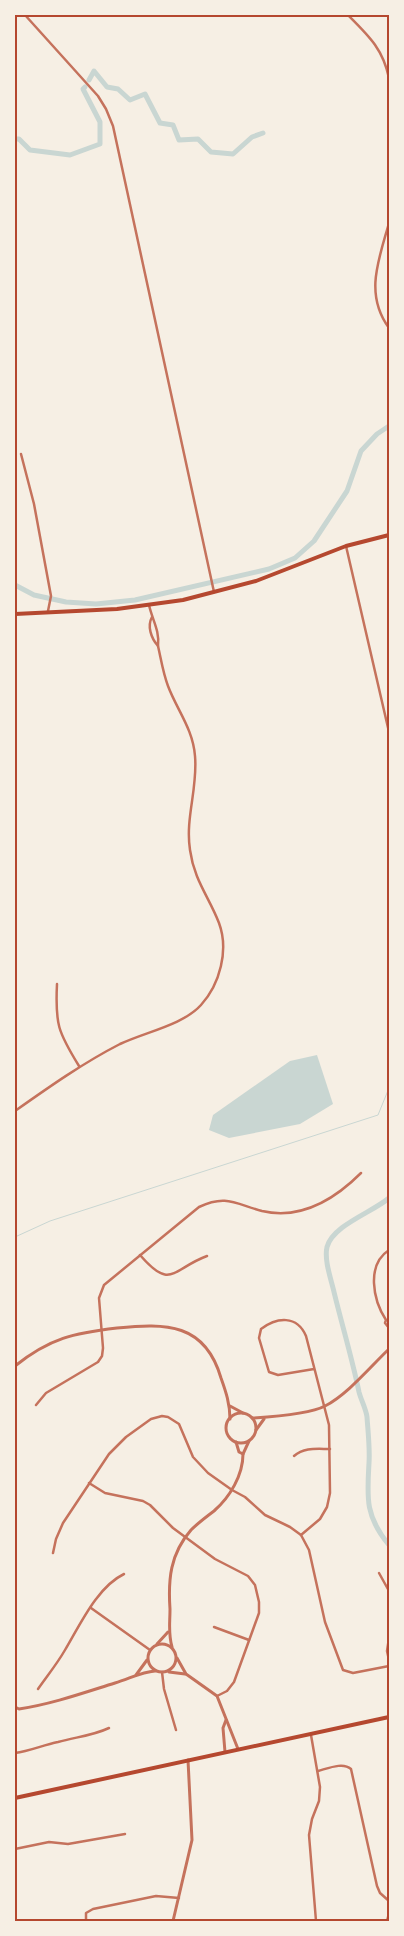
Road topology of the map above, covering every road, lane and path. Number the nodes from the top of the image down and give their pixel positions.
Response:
1 (25, 15) edge
2 (348, 15) edge
3 (389, 78) edge
4 (389, 223) edge
5 (389, 328) edge
6 (21, 454) dead end
7 (389, 535) edge
8 (346, 546) junction
9 (214, 592) junction
10 (149, 606) junction
11 (48, 611) junction
12 (15, 614) edge
13 (152, 617) junction
14 (158, 646) junction
15 (389, 732) edge
16 (57, 984) dead end
17 (79, 1066) junction
18 (15, 1111) edge
19 (361, 1173) dead end
20 (389, 1250) edge
21 (140, 1255) junction
22 (206, 1256) dead end
23 (388, 1319) edge
24 (389, 1328) edge
25 (102, 1330) junction
26 (389, 1349) edge
27 (15, 1366) edge
28 (314, 1368) junction
29 (36, 1405) dead end
30 (230, 1406) junction
31 (324, 1406) junction
32 (243, 1413) junction
33 (252, 1418) junction
34 (264, 1418) junction
35 (230, 1419) junction
36 (256, 1430) junction
37 (248, 1441) junction
38 (236, 1442) junction
39 (330, 1449) junction
40 (243, 1454) junction
41 (294, 1456) dead end
42 (89, 1483) junction
43 (232, 1490) junction
44 (301, 1535) junction
45 (185, 1537) junction
46 (54, 1553) dead end
47 (379, 1573) dead end
48 (124, 1574) dead end
49 (389, 1591) edge
50 (90, 1608) junction
51 (214, 1628) dead end
52 (168, 1631) junction
53 (389, 1638) edge
54 (250, 1640) junction
55 (157, 1644) junction
56 (172, 1647) junction
57 (150, 1650) junction
58 (176, 1658) junction
59 (148, 1659) junction
60 (389, 1660) edge
61 (389, 1666) edge
62 (155, 1671) junction
63 (165, 1672) junction
64 (186, 1674) junction
65 (136, 1675) junction
66 (38, 1689) dead end
67 (217, 1696) junction
68 (17, 1708) edge
69 (15, 1712) edge
70 (389, 1717) edge
71 (226, 1719) junction
72 (109, 1728) dead end
73 (176, 1730) dead end
74 (310, 1733) junction
75 (238, 1749) junction
76 (225, 1752) junction
77 (15, 1753) edge
78 (188, 1760) junction
79 (318, 1770) junction
80 (15, 1798) edge
81 (125, 1834) dead end
82 (15, 1849) edge
83 (179, 1899) junction
84 (389, 1901) edge
85 (389, 1913) edge
86 (86, 1921) edge
87 (173, 1921) edge
88 (316, 1921) edge
89 (387, 1921) edge

1 - 9 street
2 - 3 street
4 - 5 street
6 - 11 street
7 - 8 main road
8 - 9 main road
8 - 15 street
9 - 10 main road
10 - 11 main road
10 - 13 street
11 - 12 main road
13 - 14 street
13 - 14 street
14 - 17 street
16 - 17 street
17 - 18 street
19 - 21 street
20 - 23 street
21 - 22 street
21 - 25 street
23 - 24 street
25 - 27 street
25 - 29 street
25 - 30 street
26 - 31 street
28 - 28 street
28 - 31 street
30 - 32 street
30 - 35 street
31 - 34 street
31 - 39 street
32 - 33 street
32 - 35 street
33 - 34 street
33 - 36 street
34 - 36 street
35 - 38 street
36 - 37 street
37 - 38 street
37 - 40 street
38 - 40 street
39 - 41 street
39 - 44 street
40 - 43 street
42 - 43 street
42 - 45 street
42 - 46 street
43 - 44 street
43 - 45 street
44 - 61 street
45 - 52 street
45 - 54 street
47 - 49 street
48 - 50 street
50 - 57 street
50 - 66 street
51 - 54 street
52 - 55 street
52 - 56 street
53 - 60 street
54 - 67 street
55 - 56 street
55 - 57 street
56 - 58 street
57 - 59 street
58 - 63 street
58 - 64 street
59 - 62 street
59 - 65 street
62 - 63 street
62 - 65 street
63 - 64 street
63 - 73 street
64 - 67 street
65 - 68 street
67 - 71 street
68 - 69 street
70 - 74 main road
71 - 75 street
71 - 76 street
72 - 77 street
74 - 75 main road
74 - 79 street
75 - 76 main road
76 - 78 main road
78 - 80 main road
78 - 83 street
79 - 84 street
79 - 88 street
81 - 82 street
83 - 86 street
83 - 87 street
85 - 89 street

